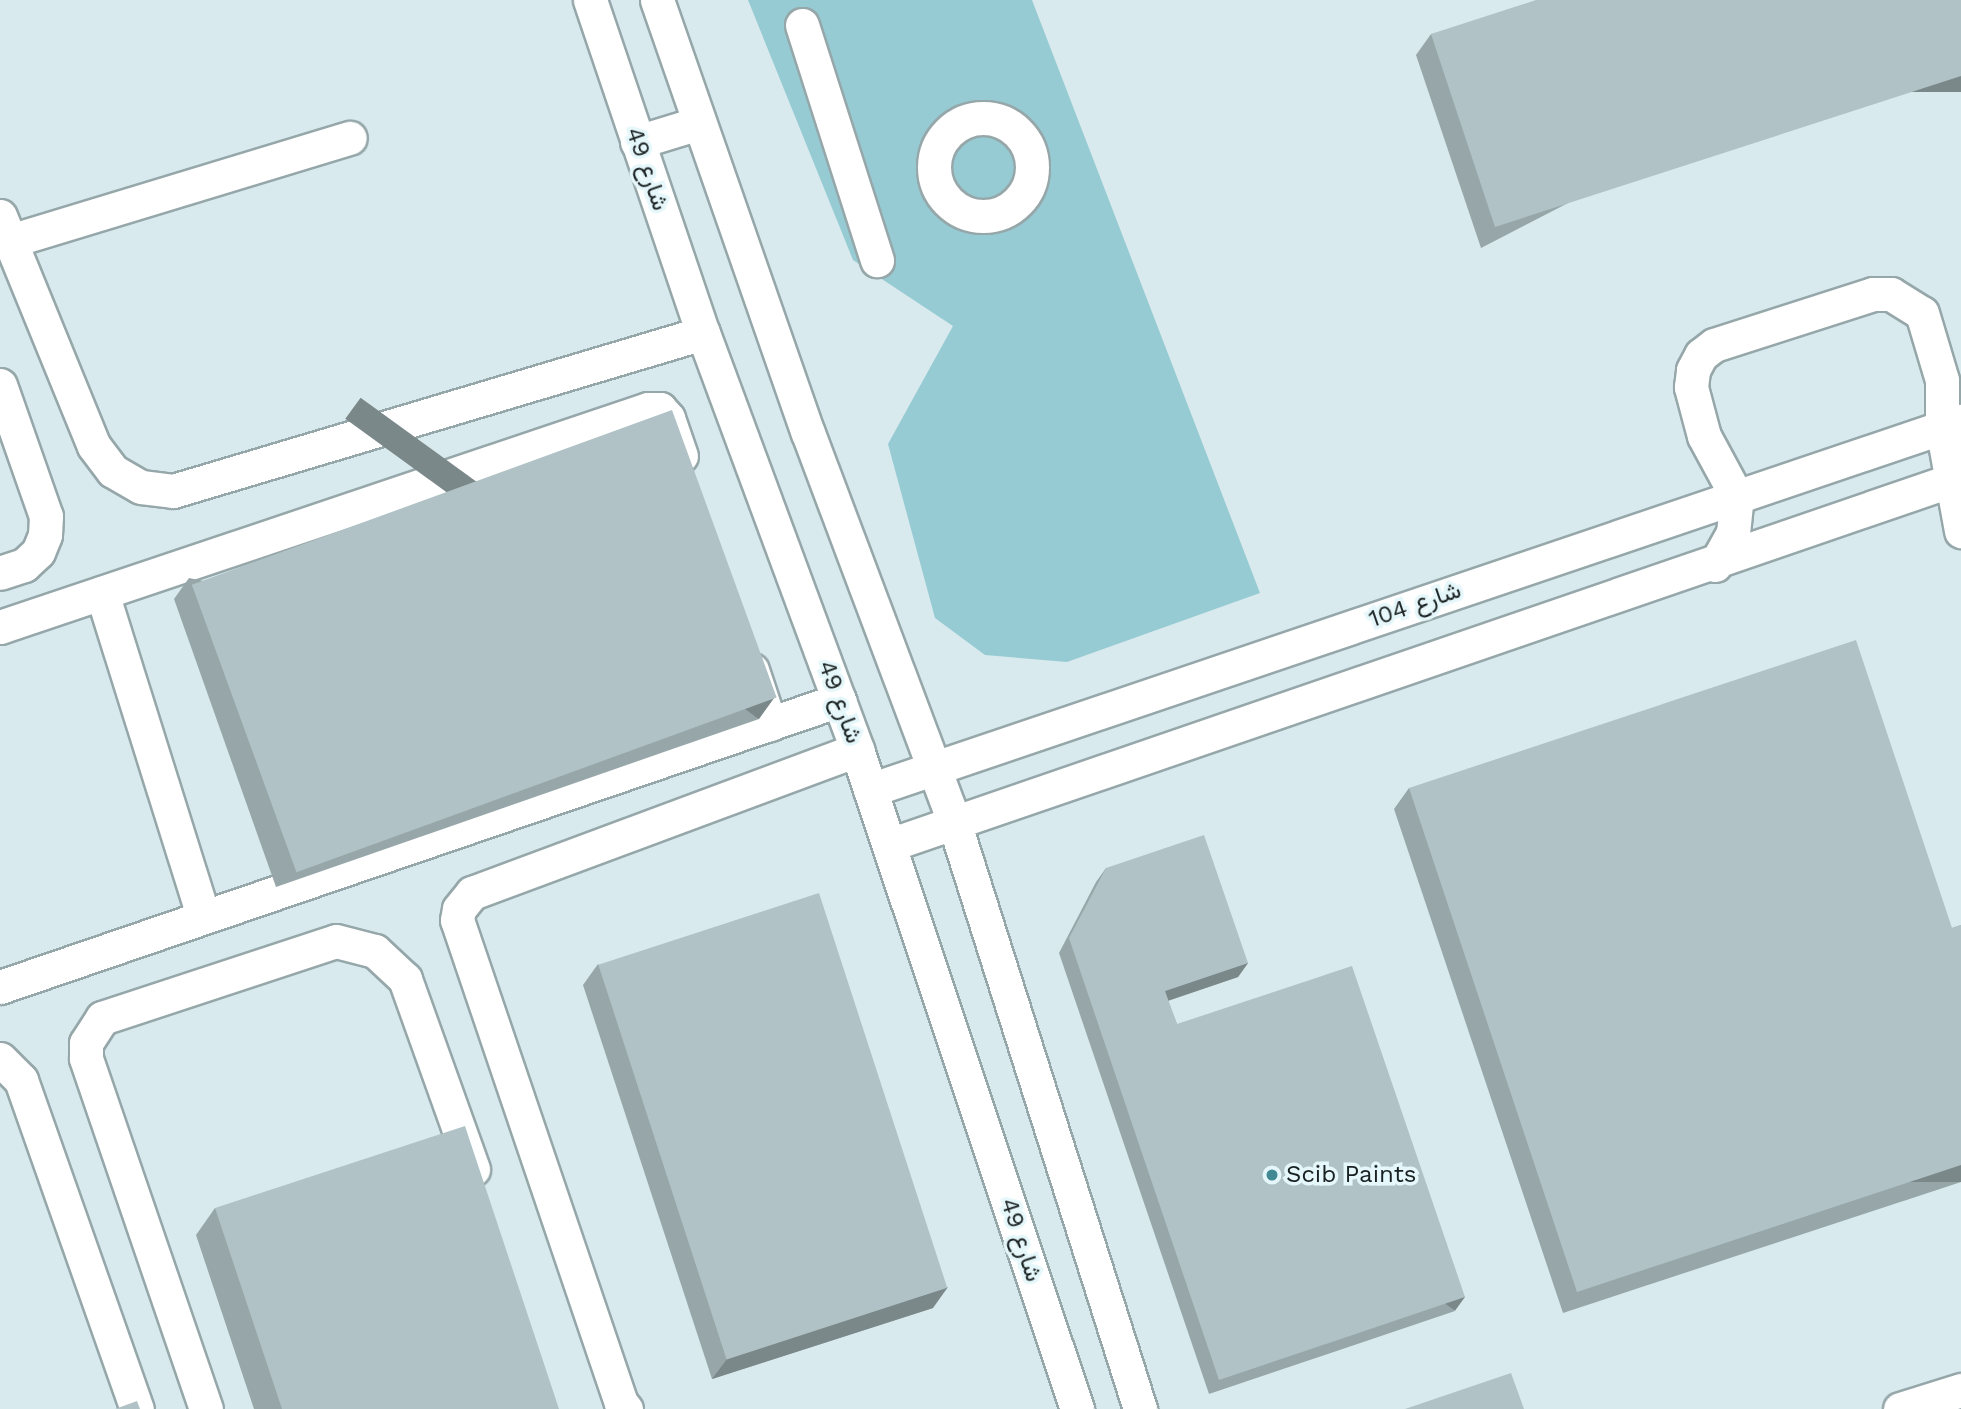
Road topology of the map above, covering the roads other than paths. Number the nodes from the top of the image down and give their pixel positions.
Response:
1 (590, 0) edge
2 (657, 0) edge
3 (802, 25) dead end
4 (699, 123) junction
5 (350, 138) dead end
6 (637, 142) junction
7 (5, 229) edge
8 (877, 260) dead end
9 (703, 333) junction
10 (1948, 348) edge
11 (0, 387) edge
12 (1952, 424) edge
13 (1957, 479) edge
14 (689, 481) edge
15 (1737, 497) junction
16 (1961, 531) edge
17 (1715, 565) junction
18 (0, 573) edge
19 (102, 593) junction
20 (0, 627) edge
21 (740, 634) edge
22 (839, 701) junction
23 (770, 724) junction
24 (857, 750) junction
25 (933, 769) junction
26 (870, 790) junction
27 (955, 825) junction
28 (889, 845) junction
29 (202, 915) junction
30 (0, 987) edge
31 (0, 1059) edge
32 (484, 1201) edge
33 (1961, 1390) edge
34 (137, 1409) edge
35 (206, 1409) edge
36 (626, 1409) edge
37 (1077, 1409) edge
38 (1140, 1409) edge
39 (1900, 1409) edge

1 - 6 lane, شارع 49
2 - 4 lane
3 - 8 lane
4 - 6 lane
4 - 25 lane
5 - 7 lane
6 - 9 lane, شارع 49
7 - 9 lane
9 - 22 lane, شارع 49
10 - 12 lane
10 - 15 lane
11 - 18 lane
12 - 13 lane
12 - 15 lane, شارع 104
13 - 16 lane
13 - 17 lane
14 - 19 lane
15 - 17 lane
15 - 25 lane, شارع 104
17 - 27 lane
19 - 20 lane
19 - 29 lane
21 - 23 lane
22 - 23 lane
22 - 24 lane, شارع 49
23 - 29 lane
24 - 26 lane, شارع 49
24 - 36 lane
25 - 26 lane, شارع 104
25 - 27 lane
26 - 28 lane, شارع 49
27 - 28 lane
27 - 38 lane
28 - 37 lane, شارع 49
29 - 30 lane
31 - 34 lane
32 - 35 lane
33 - 39 lane

